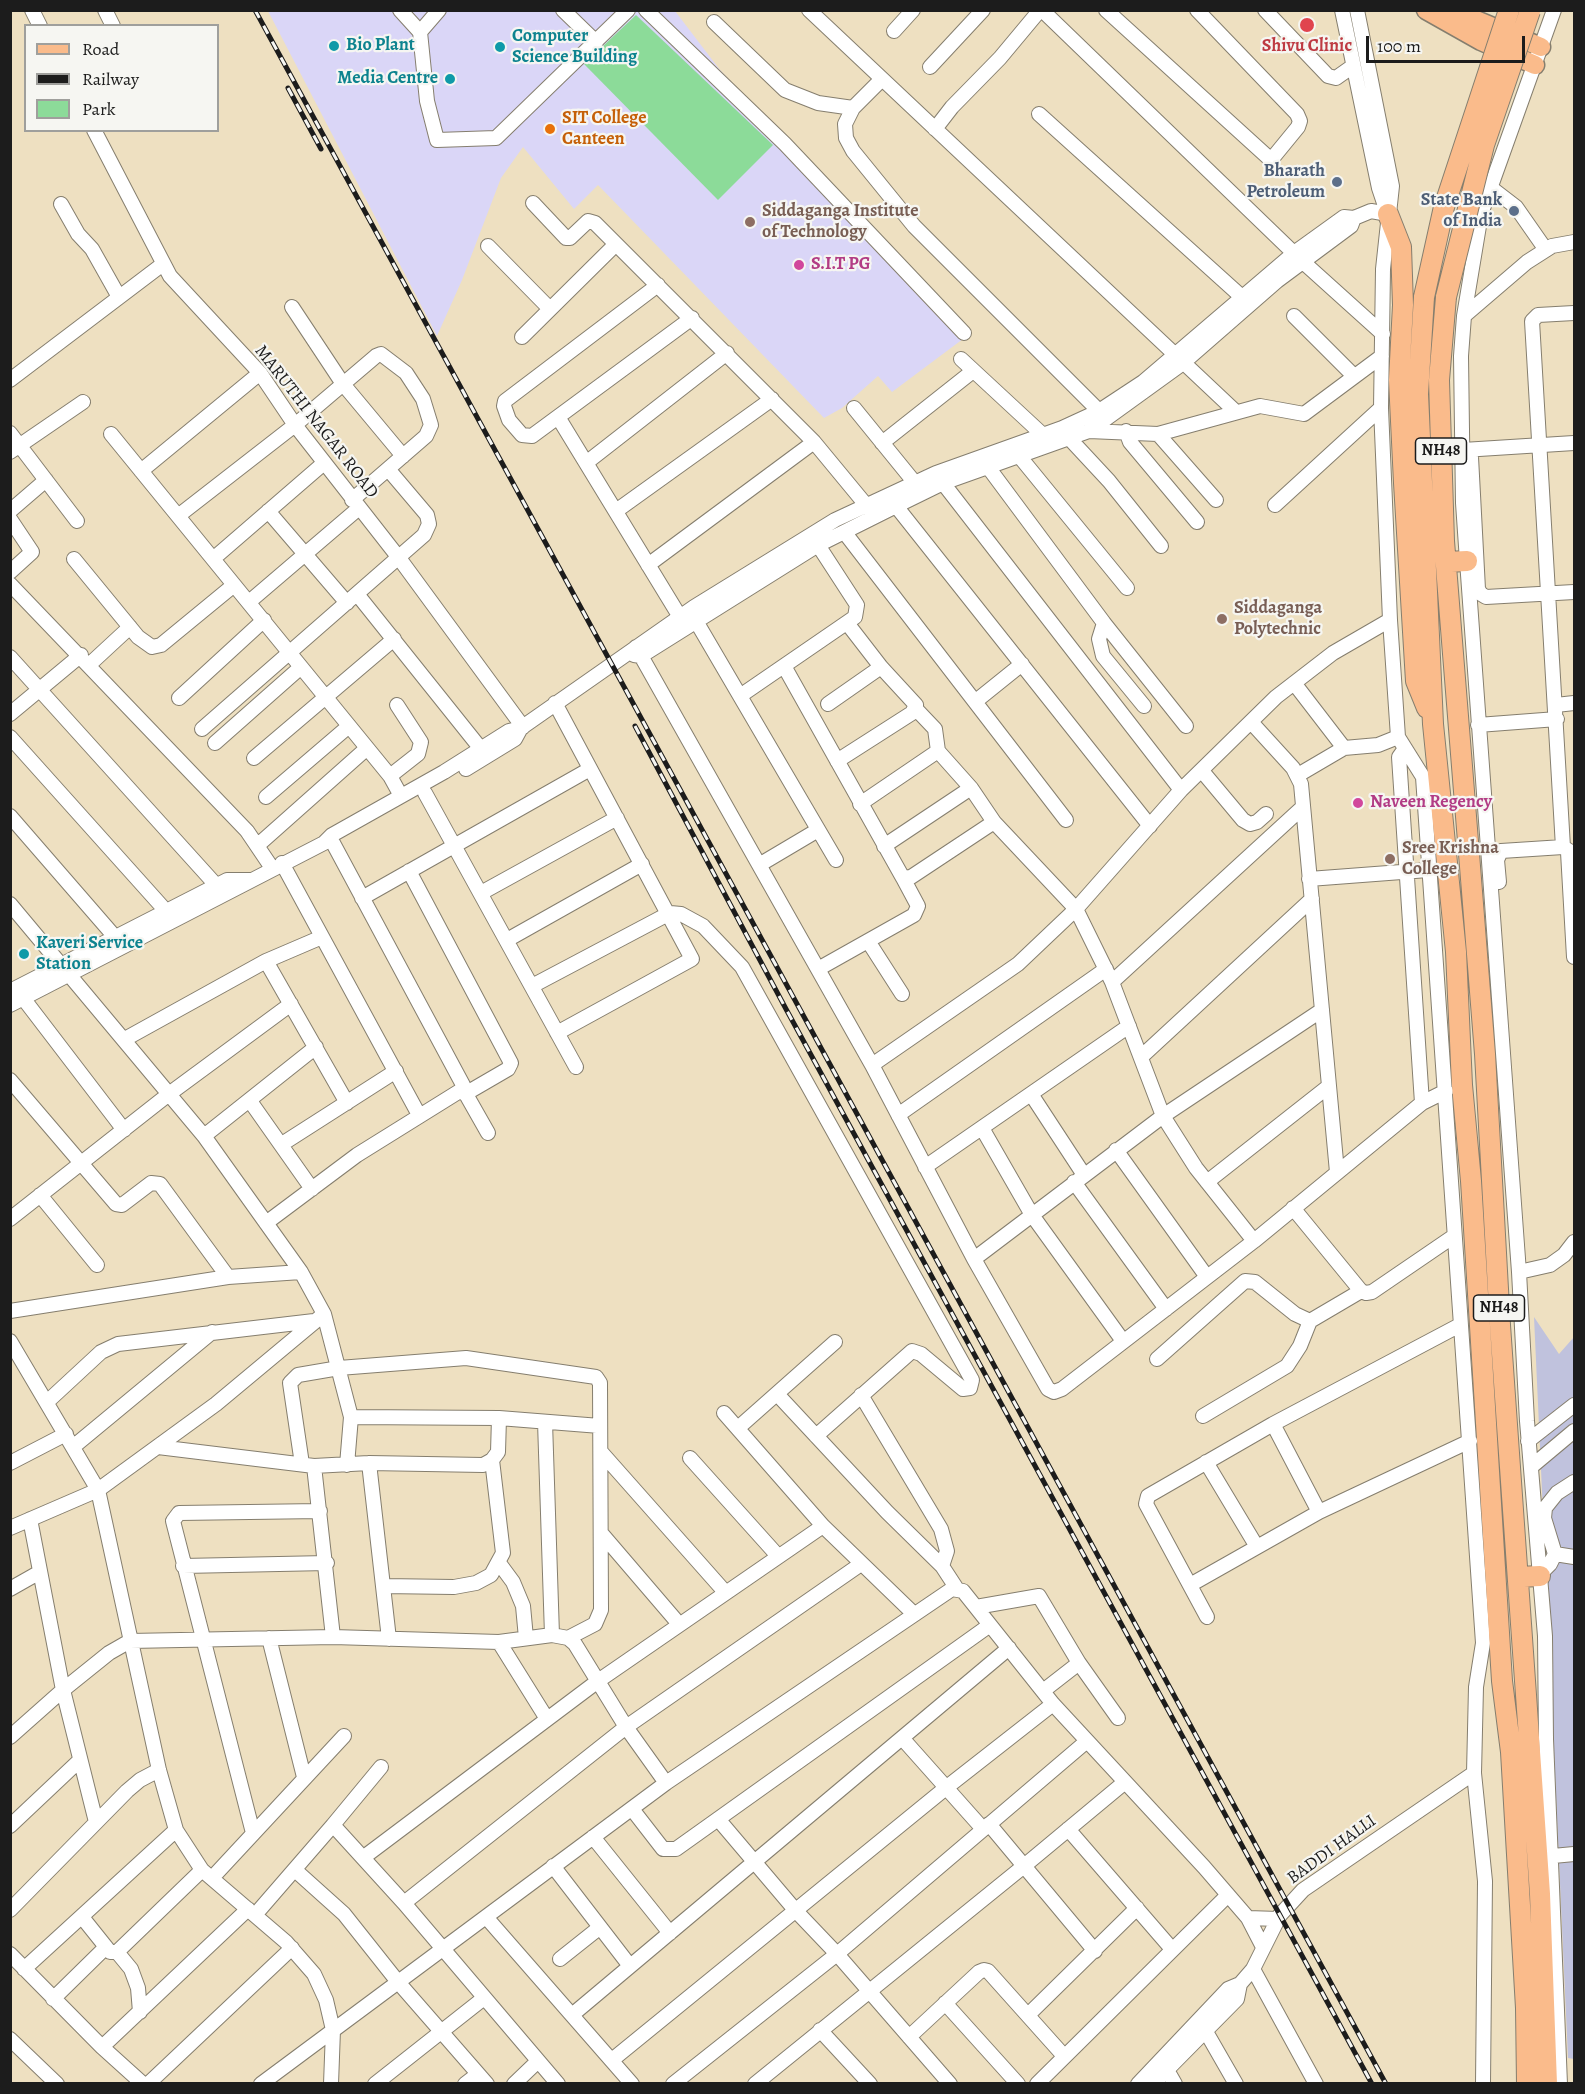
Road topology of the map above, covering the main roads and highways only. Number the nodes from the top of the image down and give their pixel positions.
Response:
1 (1426, 10) edge
2 (1452, 10) edge
3 (1509, 10) edge
4 (1530, 10) edge
5 (1541, 47) road end
6 (1535, 65) road end
7 (1388, 214) road end
8 (1467, 561) road end
9 (1446, 562) junction
10 (1433, 724) junction
11 (1540, 1575) road end
12 (1518, 1576) junction
13 (1556, 2081) edge
14 (1527, 2084) edge

1 - 6 main road
2 - 5 main road
3 - 10 highway, NH48, bridge
4 - 9 highway, NH48, bridge
7 - 10 highway
8 - 9 highway
9 - 12 highway, NH48
10 - 14 highway, NH48
11 - 12 highway
12 - 13 highway, NH48

